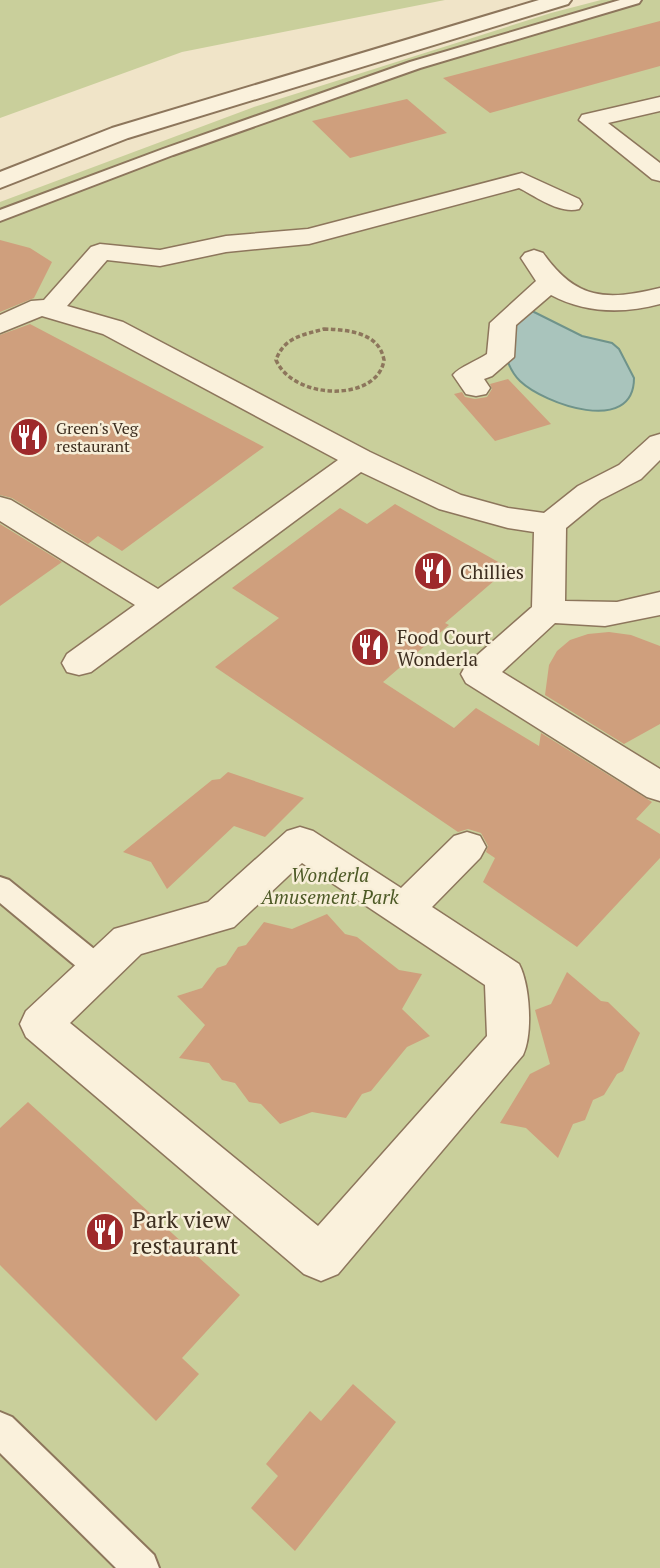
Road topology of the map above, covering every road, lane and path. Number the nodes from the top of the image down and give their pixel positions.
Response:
1 (561, 0) edge
2 (634, 0) edge
3 (660, 104) edge
4 (660, 174) edge
5 (0, 181) edge
6 (570, 204) dead end
7 (0, 216) edge
8 (534, 258) dead end
9 (551, 281) junction
10 (660, 296) edge
11 (50, 310) junction
12 (0, 325) edge
13 (369, 338) joint
14 (477, 388) dead end
15 (660, 443) edge
16 (359, 459) junction
17 (0, 507) edge
18 (550, 524) junction
19 (660, 603) edge
20 (159, 605) junction
21 (548, 611) junction
22 (79, 663) dead end
23 (660, 787) edge
24 (467, 847) dead end
25 (0, 888) edge
26 (404, 910) junction
27 (99, 969) junction
28 (0, 1429) edge
29 (141, 1568) edge

1 - 5 street
2 - 7 lane
3 - 4 street
6 - 11 street
8 - 9 street
9 - 10 street
9 - 14 street
11 - 12 street
11 - 16 street
13 - 13 path
15 - 18 street
16 - 18 street
16 - 20 street
17 - 20 street
18 - 21 street
19 - 21 street
20 - 22 street
21 - 23 street
24 - 26 street
25 - 27 lane
26 - 27 street
26 - 27 street
28 - 29 lane

